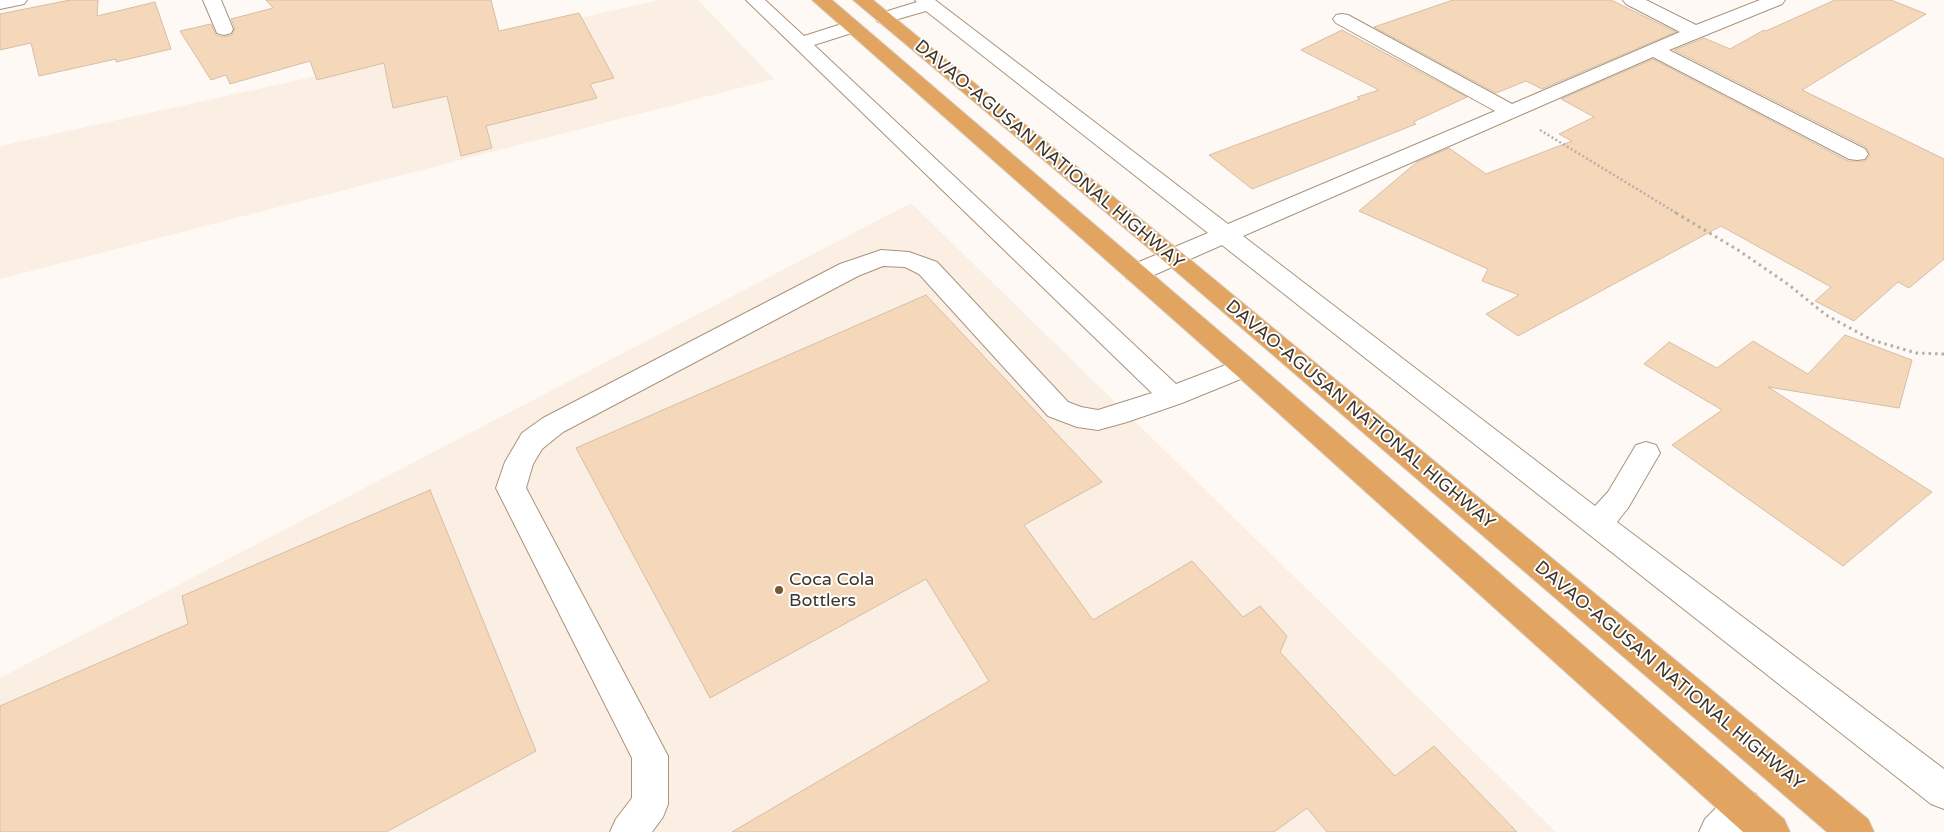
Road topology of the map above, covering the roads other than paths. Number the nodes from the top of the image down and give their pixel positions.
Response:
1 (18, 0) edge
2 (212, 0) edge
3 (755, 0) edge
4 (821, 0) edge
5 (862, 0) edge
6 (1632, 0) edge
7 (1776, 0) edge
8 (927, 2) edge
9 (0, 4) edge
10 (884, 18) junction
11 (1342, 19) dead end
12 (851, 27) junction
13 (224, 29) dead end
14 (1695, 32) junction
15 (801, 43) junction
16 (1654, 50) junction
17 (1512, 112) junction
18 (1857, 154) dead end
19 (1225, 234) junction
20 (1173, 257) junction
21 (1136, 273) junction
22 (1244, 367) junction
23 (1172, 396) junction
24 (1646, 453) dead end
25 (1597, 524) junction
26 (1944, 791) edge
27 (1743, 807) junction
28 (629, 832) edge
29 (1718, 832) edge
30 (1771, 832) edge
31 (1855, 832) edge

1 - 9 street
2 - 13 street
3 - 15 street
4 - 12 highway, DAVAO-AGUSAN NATIONAL HIGHWAY
5 - 10 highway, DAVAO-AGUSAN NATIONAL HIGHWAY
6 - 14 street
7 - 14 street
8 - 10 street
8 - 19 street
10 - 20 highway, DAVAO-AGUSAN NATIONAL HIGHWAY
11 - 17 street
12 - 15 street
12 - 21 highway, DAVAO-AGUSAN NATIONAL HIGHWAY
14 - 16 street
15 - 23 street
16 - 17 street
16 - 18 street
17 - 19 street
19 - 20 street
19 - 25 street
20 - 21 street
20 - 31 highway, DAVAO-AGUSAN NATIONAL HIGHWAY
21 - 22 highway, DAVAO-AGUSAN NATIONAL HIGHWAY
22 - 23 street
22 - 27 highway, DAVAO-AGUSAN NATIONAL HIGHWAY
23 - 28 street
24 - 25 street
25 - 26 street
27 - 29 street
27 - 30 highway, DAVAO-AGUSAN NATIONAL HIGHWAY

